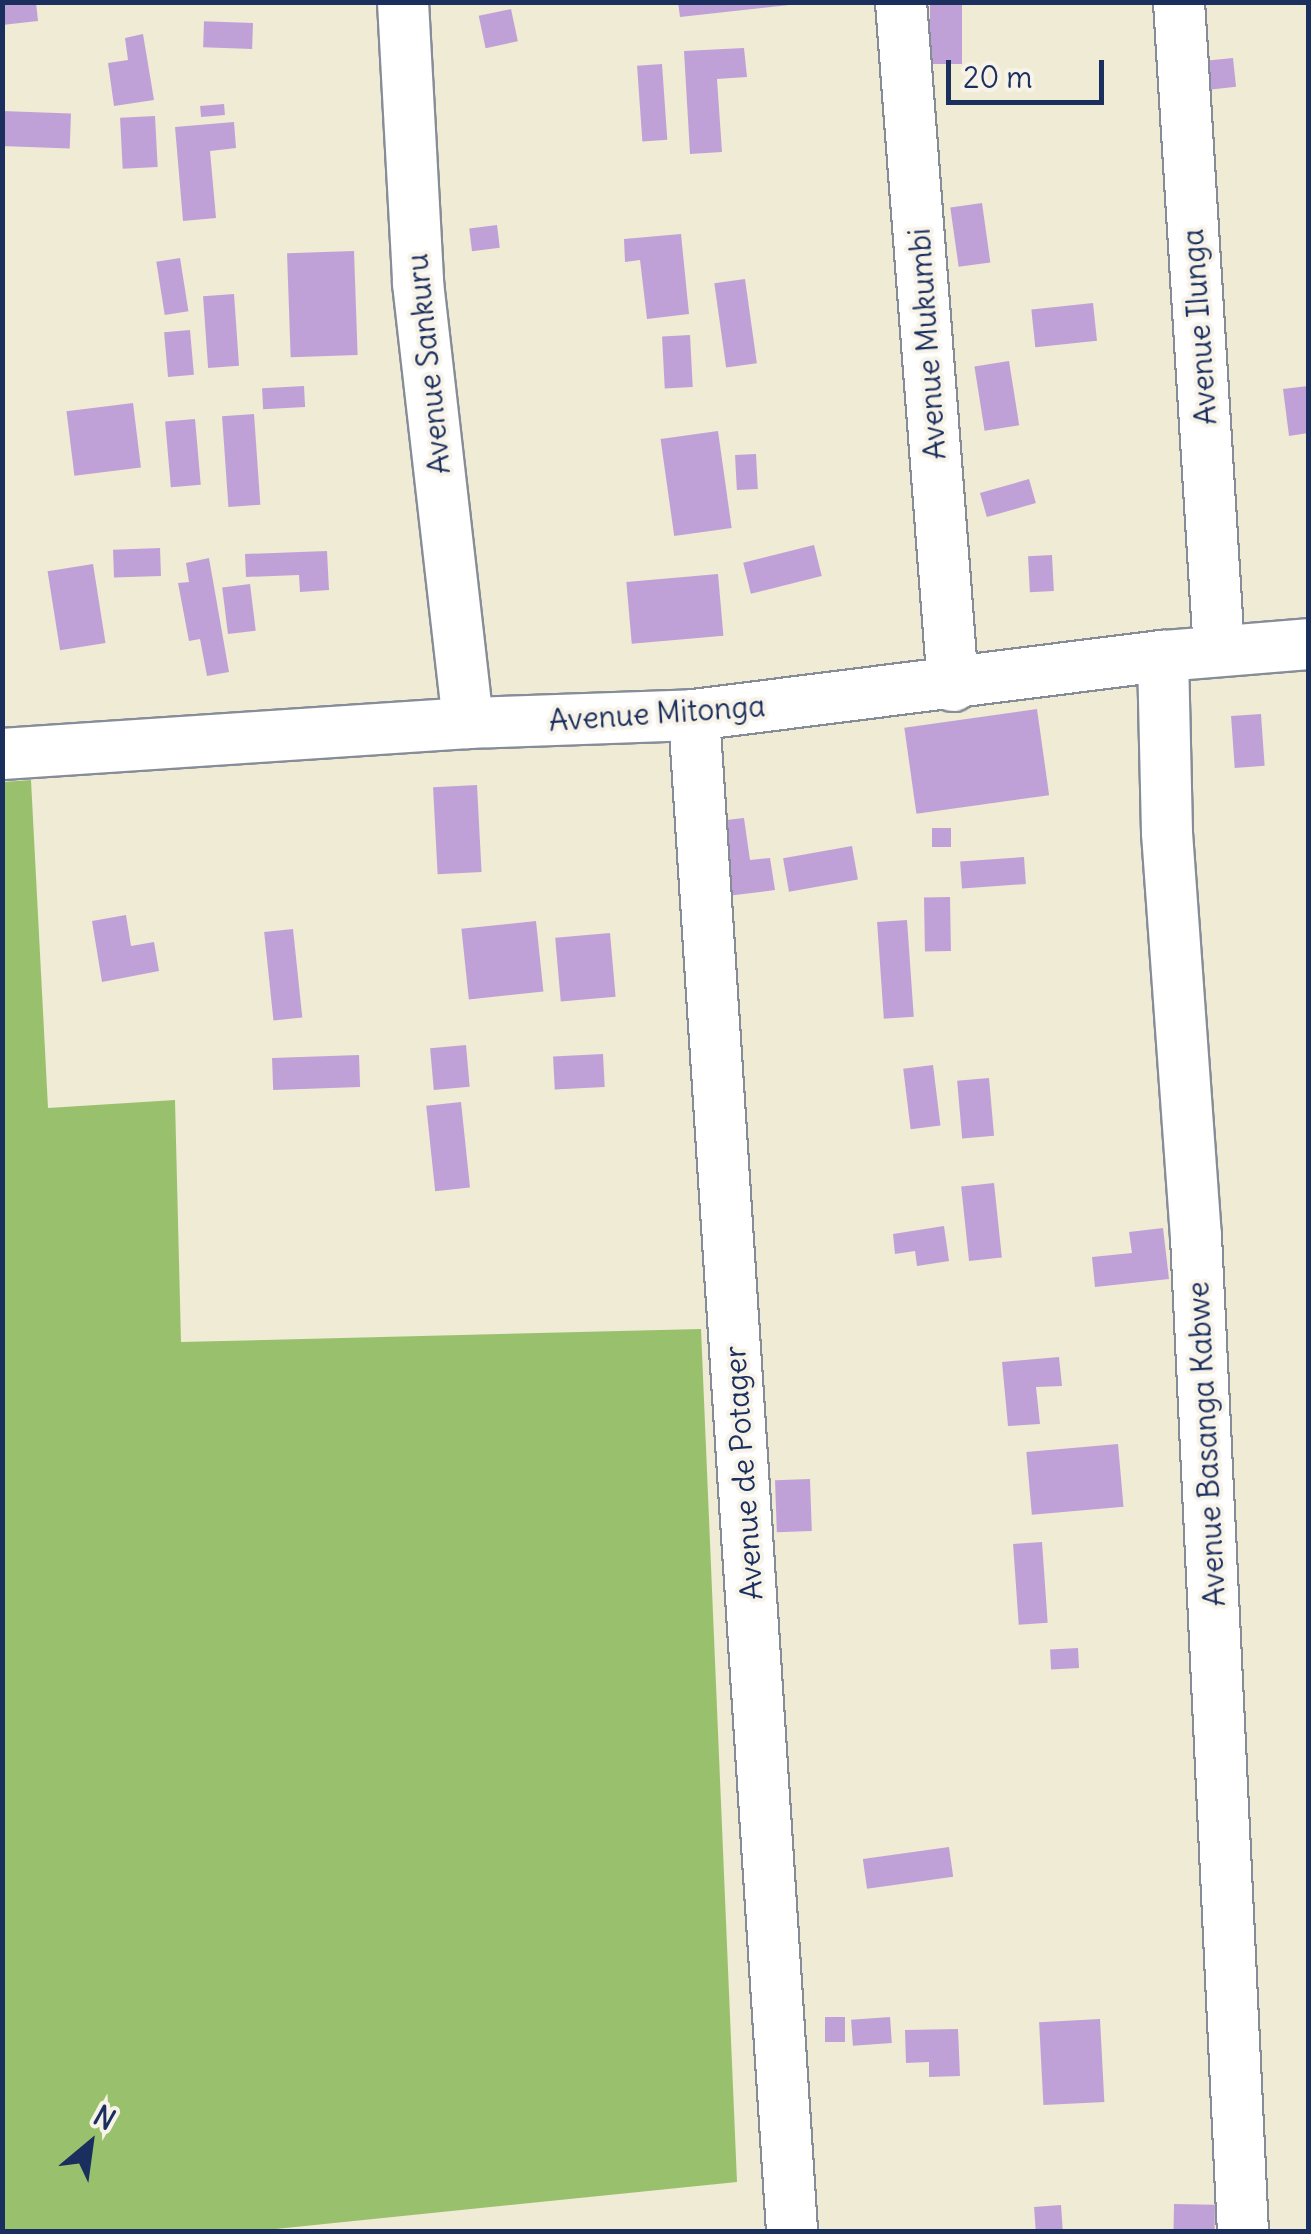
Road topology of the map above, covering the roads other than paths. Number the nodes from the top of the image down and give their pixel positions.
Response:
1 (403, 2) edge
2 (901, 2) edge
3 (1178, 2) edge
4 (1308, 644) edge
5 (1220, 652) junction
6 (1164, 656) junction
7 (953, 686) junction
8 (694, 714) junction
9 (468, 724) junction
10 (2, 754) edge
11 (792, 2232) edge
12 (1243, 2232) edge

1 - 9 street, Avenue Sankuru
2 - 7 street, Avenue Mukumbi
3 - 5 street, Avenue Ilunga
4 - 5 street, Avenue Mitonga
5 - 6 street, Avenue Mitonga
6 - 7 street, Avenue Mitonga
6 - 12 street, Avenue Basanga Kabwe
7 - 8 street, Avenue Mitonga
8 - 9 street, Avenue Mitonga
8 - 11 street, Avenue de Potager
9 - 10 street, Avenue Mitonga

